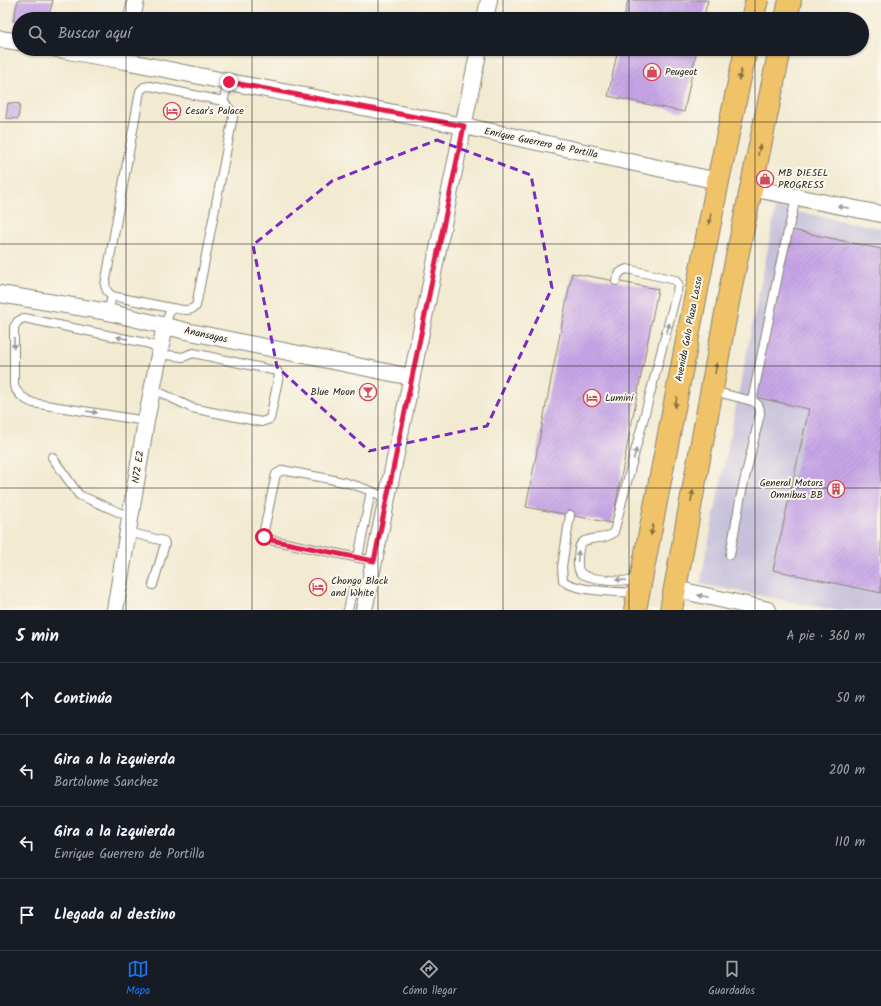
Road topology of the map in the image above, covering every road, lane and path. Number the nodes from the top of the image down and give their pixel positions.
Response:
1 (136, 0) edge
2 (489, 0) edge
3 (757, 0) edge
4 (790, 0) edge
5 (133, 12) edge
6 (486, 12) edge
7 (754, 12) edge
8 (787, 12) edge
9 (0, 39) edge
10 (12, 41) edge
11 (130, 56) edge
12 (478, 56) edge
13 (745, 56) edge
14 (778, 56) edge
15 (229, 82) junction
16 (223, 101) junction
17 (464, 126) junction
18 (718, 181) junction
19 (750, 188) junction
20 (796, 198) junction
21 (881, 214) edge
22 (616, 282) dead end
23 (0, 294) edge
24 (112, 296) junction
25 (171, 308) junction
26 (108, 312) junction
27 (165, 325) junction
28 (159, 351) junction
29 (411, 377) junction
30 (153, 389) junction
31 (712, 391) junction
32 (752, 401) junction
33 (146, 421) junction
34 (52, 457) dead end
35 (371, 491) junction
36 (386, 500) junction
37 (570, 515) dead end
38 (129, 525) junction
39 (730, 555) dead end
40 (358, 558) junction
41 (374, 561) junction
42 (153, 584) dead end
43 (353, 588) dead end
44 (638, 595) edge
45 (673, 600) edge
46 (115, 610) edge
47 (348, 610) edge
48 (364, 610) edge
49 (768, 610) edge

1 - 5 street
2 - 6 street
3 - 7 main road
4 - 8 main road
9 - 10 street
11 - 15 street, Enrique Guerrero de Portilla
12 - 17 street
13 -> 18 main road, Avenida Galo Plaza Lasso
19 -> 14 main road
15 - 16 lane
15 - 17 street, Enrique Guerrero de Portilla
16 - 24 lane
16 - 25 lane
17 - 18 street, Enrique Guerrero de Portilla
17 - 29 street
18 -> 44 main road, Avenida Galo Plaza Lasso
19 - 20 street
31 -> 19 main road
21 -> 20 street
20 - 32 lane
44 -> 22 lane
23 - 26 street, Anansayas
24 - 25 lane
24 - 26 lane
25 - 27 lane
26 - 27 street, Anansayas
27 - 28 street, N72 E2
27 - 29 street, Anansayas
28 - 30 street, N72 E2
28 - 30 lane
28 -> 33 lane
29 - 36 street
30 - 33 street, N72 E2
31 - 32 lane
45 -> 31 main road
32 - 39 lane
33 - 38 street, N72 E2
34 - 38 lane
35 - 36 lane
35 - 40 lane
35 - 40 lane
36 - 41 street
37 - 44 lane
38 - 42 lane
38 - 46 street, N72 E2
40 - 41 lane
41 - 48 street
43 - 47 lane
49 -> 45 street

